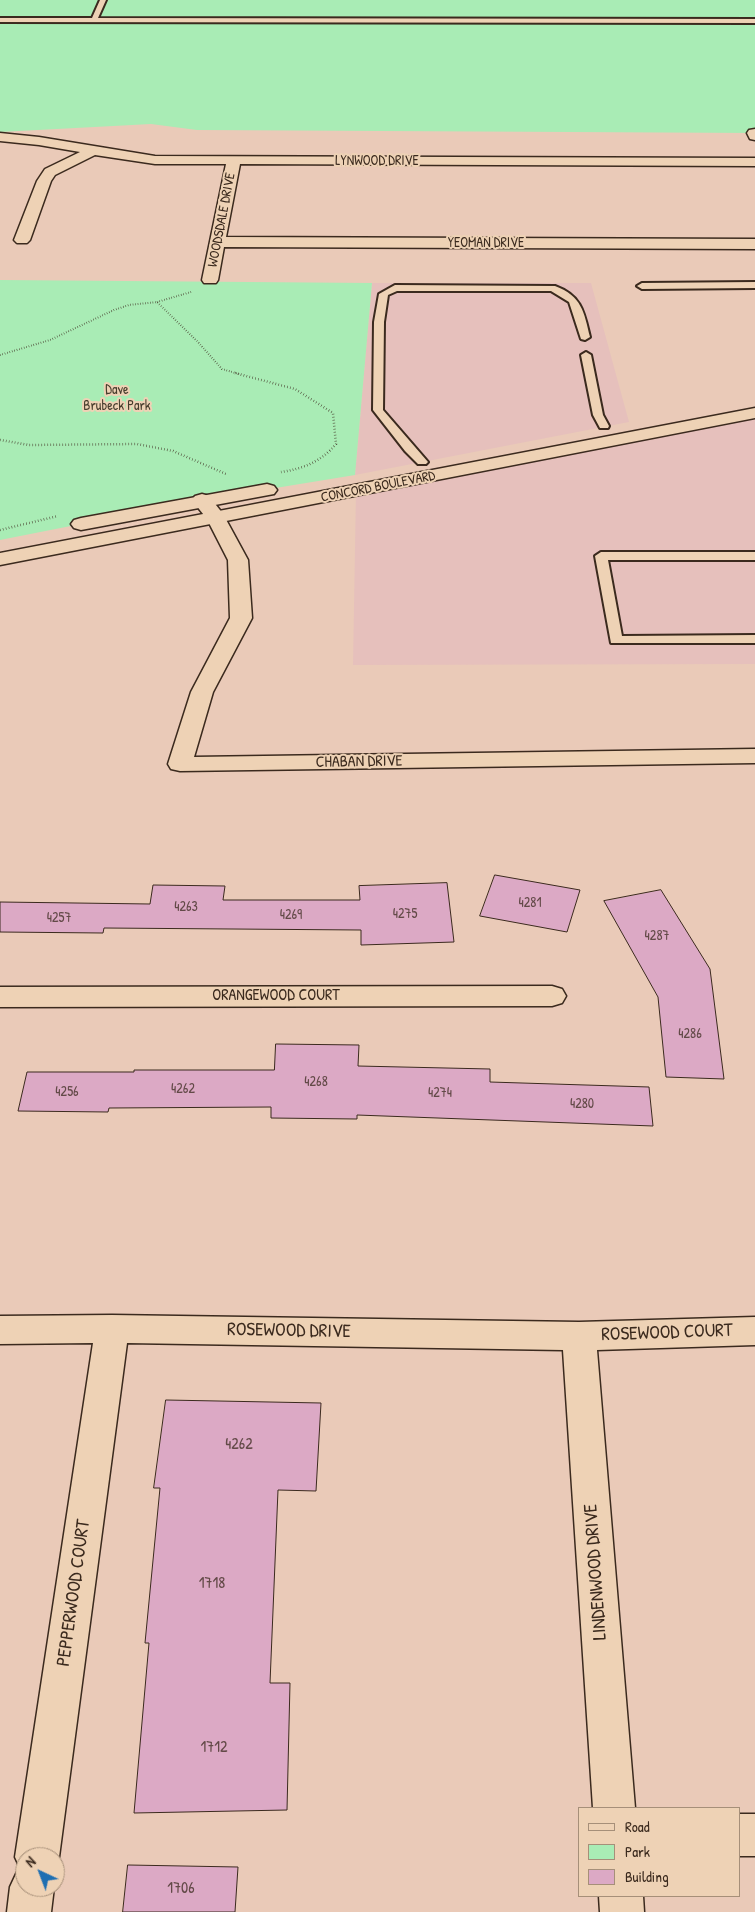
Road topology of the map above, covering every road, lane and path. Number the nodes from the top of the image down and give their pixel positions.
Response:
1 (103, 0) edge
2 (0, 20) edge
3 (94, 20) junction
4 (755, 21) edge
5 (0, 138) edge
6 (92, 151) junction
7 (234, 161) junction
8 (755, 162) edge
9 (22, 240) dead end
10 (218, 242) junction
11 (755, 244) edge
12 (210, 280) joint
13 (642, 286) dead end
14 (755, 286) edge
15 (156, 302) junction
16 (585, 337) dead end
17 (0, 354) edge
18 (586, 355) dead end
19 (755, 399) edge
20 (755, 413) edge
21 (604, 426) junction
22 (0, 440) edge
23 (422, 462) junction
24 (276, 473) dead end
25 (233, 476) dead end
26 (202, 500) junction
27 (216, 518) junction
28 (68, 527) dead end
29 (754, 556) edge
30 (0, 558) edge
31 (755, 639) edge
32 (616, 640) joint
33 (755, 756) edge
34 (0, 996) edge
35 (552, 996) dead end
36 (112, 1329) junction
37 (0, 1330) edge
38 (755, 1331) edge
39 (579, 1336) junction
40 (614, 1807) edge
41 (740, 1835) edge
42 (755, 1835) edge
43 (38, 1847) edge
44 (31, 1897) edge
45 (621, 1897) edge
46 (29, 1912) edge
47 (622, 1912) edge

1 - 3 lane
2 - 3 lane
3 - 4 lane
5 - 6 street, LYNWOOD DRIVE
6 - 7 street, LYNWOOD DRIVE
6 - 9 street
7 - 8 street, LYNWOOD DRIVE
7 - 10 street, WOODSDALE DRIVE
10 - 11 street, YEOMAN DRIVE
10 - 12 street, WOODSDALE DRIVE
12 - 15 path
13 - 14 lane
15 - 17 path
15 - 24 path
16 - 23 lane
18 - 21 lane
19 - 21 street, CONCORD BOULEVARD
20 - 27 street, CONCORD BOULEVARD
21 - 23 street, CONCORD BOULEVARD
22 - 25 path
23 - 26 street, CONCORD BOULEVARD
26 - 27 street
26 - 28 street, CONCORD BOULEVARD
27 - 30 street, CONCORD BOULEVARD
27 - 33 street, CHABAN DRIVE
29 - 32 lane
31 - 32 lane
34 - 35 street, ORANGEWOOD COURT
36 - 37 street, ROSEWOOD DRIVE
36 - 39 street, ROSEWOOD DRIVE
36 - 43 street, PEPPERWOOD COURT
38 - 39 street, ROSEWOOD COURT
39 - 40 street, LINDENWOOD DRIVE
41 - 42 street
44 - 46 street
45 - 47 street

